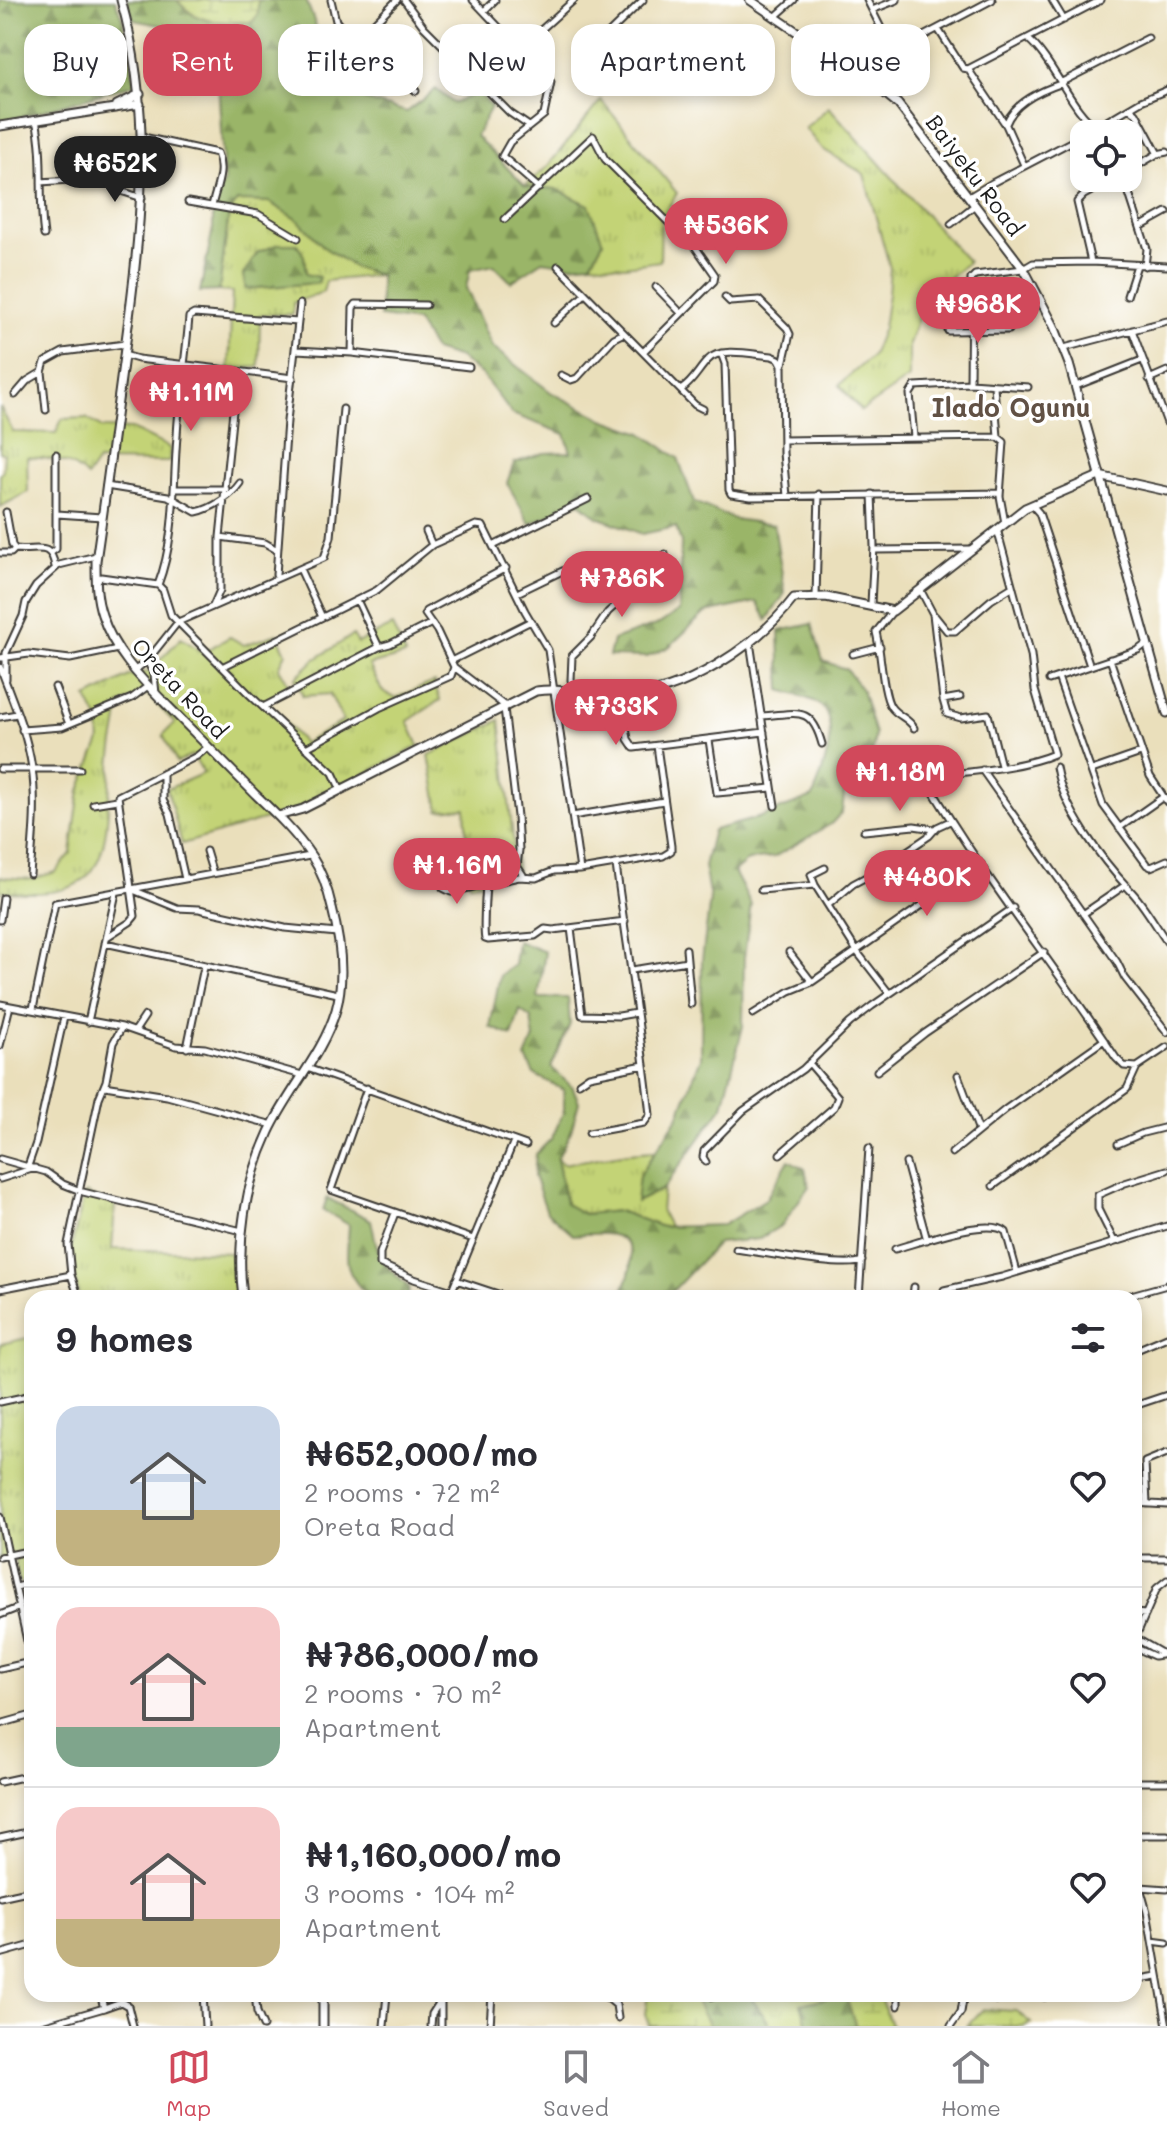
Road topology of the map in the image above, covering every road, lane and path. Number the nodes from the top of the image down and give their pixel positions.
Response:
1 (121, 0) edge
2 (331, 0) edge
3 (397, 0) edge
4 (404, 0) edge
5 (473, 0) edge
6 (495, 0) edge
7 (574, 0) edge
8 (643, 0) edge
9 (750, 0) edge
10 (794, 0) edge
11 (867, 0) edge
12 (897, 0) edge
13 (992, 0) edge
14 (1052, 0) edge
15 (1101, 0) edge
16 (872, 10) junction
17 (484, 11) junction
18 (774, 17) junction
19 (1064, 20) junction
20 (338, 24) edge
21 (370, 24) edge
22 (497, 24) edge
23 (548, 24) edge
24 (618, 24) edge
25 (879, 24) edge
26 (791, 28) edge
27 (938, 29) junction
28 (930, 33) edge
29 (1148, 38) dead end
30 (1031, 40) junction
31 (968, 69) junction
32 (1062, 82) junction
33 (1167, 90) edge
34 (140, 94) junction
35 (548, 96) edge
36 (888, 96) edge
37 (140, 104) junction
38 (115, 106) junction
39 (1131, 109) junction
40 (36, 120) junction
41 (1083, 120) edge
42 (1109, 120) edge
43 (1006, 125) junction
44 (0, 126) edge
45 (529, 126) junction
46 (143, 137) junction
47 (1070, 140) edge
48 (1167, 152) edge
49 (1158, 154) junction
50 (1142, 163) edge
51 (1024, 165) junction
52 (143, 175) junction
53 (111, 178) junction
54 (41, 182) junction
55 (539, 188) junction
56 (1091, 192) edge
57 (1126, 192) edge
58 (969, 197) junction
59 (143, 198) junction
60 (188, 202) dead end
61 (975, 205) junction
62 (212, 206) junction
63 (1167, 212) edge
64 (505, 219) dead end
65 (951, 224) dead end
66 (1140, 227) junction
67 (44, 235) dead end
68 (298, 238) dead end
69 (1091, 262) junction
70 (1137, 265) junction
71 (558, 266) dead end
72 (1145, 266) junction
73 (1167, 266) edge
74 (1023, 269) junction
75 (656, 287) dead end
76 (585, 294) junction
77 (1127, 296) dead end
78 (725, 297) dead end
79 (300, 304) dead end
80 (426, 305) dead end
81 (681, 313) junction
82 (1167, 321) edge
83 (298, 322) junction
84 (554, 323) dead end
85 (970, 330) junction
86 (1009, 330) dead end
87 (1132, 330) junction
88 (948, 331) dead end
89 (624, 333) junction
90 (125, 344) junction
91 (1064, 348) junction
92 (296, 350) junction
93 (643, 352) junction
94 (352, 353) junction
95 (721, 353) junction
96 (124, 355) junction
97 (1142, 360) junction
98 (185, 365) junction
99 (782, 365) junction
100 (469, 367) dead end
101 (1167, 371) edge
102 (42, 372) junction
103 (237, 372) junction
104 (561, 375) dead end
105 (293, 378) junction
106 (1149, 379) junction
107 (970, 383) junction
108 (994, 386) junction
109 (1076, 386) junction
110 (1028, 387) dead end
111 (682, 389) junction
112 (15, 395) dead end
113 (343, 409) dead end
114 (703, 409) dead end
115 (46, 410) dead end
116 (1167, 423) edge
117 (998, 437) junction
118 (914, 438) junction
119 (783, 440) junction
120 (56, 454) dead end
121 (1099, 476) junction
122 (240, 483) dead end
123 (106, 486) junction
124 (174, 489) junction
125 (226, 489) junction
126 (1167, 491) edge
127 (1000, 493) junction
128 (819, 494) junction
129 (872, 494) junction
130 (787, 496) junction
131 (225, 497) junction
132 (174, 499) junction
133 (588, 499) dead end
134 (1036, 504) junction
135 (6, 512) dead end
136 (57, 514) junction
137 (102, 517) junction
138 (1005, 524) junction
139 (997, 529) junction
140 (426, 531) dead end
141 (220, 537) junction
142 (432, 545) junction
143 (493, 546) junction
144 (15, 549) junction
145 (972, 549) junction
146 (277, 550) junction
147 (874, 550) junction
148 (52, 552) junction
149 (0, 553) edge
150 (665, 554) dead end
151 (97, 555) junction
152 (583, 561) dead end
153 (56, 568) junction
154 (506, 568) junction
155 (300, 569) junction
156 (276, 575) dead end
157 (96, 581) junction
158 (643, 581) junction
159 (677, 582) dead end
160 (158, 585) junction
161 (1012, 587) junction
162 (921, 591) junction
163 (517, 593) junction
164 (816, 596) junction
165 (357, 600) junction
166 (871, 604) junction
167 (213, 607) junction
168 (893, 611) junction
169 (933, 614) junction
170 (322, 617) junction
171 (531, 621) junction
172 (178, 622) junction
173 (430, 624) junction
174 (750, 641) junction
175 (379, 647) junction
176 (880, 647) junction
177 (1147, 647) junction
178 (119, 649) junction
179 (853, 654) dead end
180 (3, 657) edge
181 (1110, 659) junction
182 (147, 661) junction
183 (452, 664) junction
184 (1090, 666) junction
185 (0, 667) edge
186 (222, 667) junction
187 (135, 670) junction
188 (1058, 677) junction
189 (1049, 680) dead end
190 (6, 684) junction
191 (148, 686) junction
192 (55, 687) dead end
193 (555, 689) junction
194 (575, 691) junction
195 (156, 694) junction
196 (621, 696) junction
197 (960, 697) dead end
198 (943, 700) junction
199 (263, 707) junction
200 (505, 708) junction
201 (1167, 713) edge
202 (17, 714) junction
203 (762, 716) junction
204 (0, 717) edge
205 (69, 724) junction
206 (914, 728) dead end
207 (22, 730) junction
208 (764, 732) junction
209 (709, 740) junction
210 (822, 744) dead end
211 (657, 746) junction
212 (208, 747) junction
213 (306, 748) junction
214 (1141, 753) junction
215 (1001, 766) junction
216 (1056, 767) dead end
217 (0, 769) edge
218 (80, 769) dead end
219 (33, 770) junction
220 (982, 770) junction
221 (1092, 770) junction
222 (163, 773) junction
223 (924, 776) junction
224 (881, 777) dead end
225 (772, 788) junction
226 (341, 790) junction
227 (117, 800) junction
228 (1165, 800) edge
229 (664, 801) junction
230 (93, 804) dead end
231 (775, 806) dead end
232 (278, 816) junction
233 (572, 816) junction
234 (950, 821) junction
235 (1119, 828) junction
236 (934, 829) junction
237 (864, 831) dead end
238 (206, 851) dead end
239 (435, 855) dead end
240 (311, 856) junction
241 (1167, 860) edge
242 (981, 864) junction
243 (616, 865) junction
244 (825, 868) dead end
245 (580, 870) junction
246 (30, 874) dead end
247 (213, 874) junction
248 (524, 876) junction
249 (185, 879) junction
250 (815, 885) junction
251 (486, 886) junction
252 (1124, 886) junction
253 (132, 890) junction
254 (761, 890) dead end
255 (116, 893) junction
256 (3, 898) dead end
257 (828, 905) junction
258 (1013, 908) junction
259 (1083, 914) junction
260 (0, 920) edge
261 (626, 921) junction
262 (571, 928) junction
263 (337, 933) junction
264 (106, 940) junction
265 (1167, 942) edge
266 (686, 949) dead end
267 (857, 951) junction
268 (789, 952) dead end
269 (1044, 952) junction
270 (687, 961) junction
271 (204, 967) junction
272 (632, 970) junction
273 (812, 982) junction
274 (889, 993) junction
275 (338, 994) junction
276 (0, 1004) edge
277 (691, 1004) dead end
278 (10, 1006) junction
279 (33, 1009) junction
280 (636, 1013) junction
281 (753, 1014) dead end
282 (145, 1016) dead end
283 (64, 1017) junction
284 (88, 1022) junction
285 (122, 1027) junction
286 (135, 1031) junction
287 (1167, 1032) edge
288 (1104, 1040) junction
289 (0, 1046) edge
290 (1167, 1047) edge
291 (187, 1048) junction
292 (809, 1063) junction
293 (644, 1065) junction
294 (1137, 1067) junction
295 (877, 1071) dead end
296 (304, 1072) junction
297 (958, 1075) dead end
298 (579, 1083) dead end
299 (105, 1086) junction
300 (367, 1088) junction
301 (273, 1125) junction
302 (1167, 1127) edge
303 (979, 1131) junction
304 (589, 1133) dead end
305 (514, 1141) junction
306 (1118, 1144) dead end
307 (526, 1145) dead end
308 (869, 1148) dead end
309 (952, 1153) dead end
310 (780, 1154) dead end
311 (0, 1159) edge
312 (706, 1162) dead end
313 (906, 1163) dead end
314 (32, 1167) junction
315 (1167, 1170) edge
316 (0, 1179) edge
317 (993, 1186) dead end
318 (80, 1191) junction
319 (386, 1209) junction
320 (395, 1213) junction
321 (390, 1222) junction
322 (1167, 1226) edge
323 (242, 1231) junction
324 (473, 1239) junction
325 (927, 1240) junction
326 (1114, 1242) junction
327 (736, 1249) dead end
328 (895, 1249) dead end
329 (860, 1264) junction
330 (1017, 1272) junction
331 (71, 1275) junction
332 (456, 1280) junction
333 (1167, 1285) edge
334 (914, 1287) dead end
335 (0, 1289) edge
336 (76, 1290) edge
337 (242, 1290) edge
338 (449, 1290) edge
339 (452, 1290) edge
340 (485, 1290) edge
341 (859, 1290) edge
342 (914, 1290) edge
343 (944, 1290) dead end
344 (1142, 1292) edge
345 (1167, 1337) edge
346 (1142, 1348) edge
347 (1167, 1395) edge
348 (24, 1397) edge
349 (0, 1402) edge
350 (1142, 1403) edge
351 (1167, 1453) edge
352 (1142, 1504) edge
353 (1147, 1504) junction
354 (1167, 1505) edge
355 (0, 1517) edge
356 (24, 1552) edge
357 (9, 1555) junction
358 (0, 1557) edge
359 (1142, 1558) edge
360 (1167, 1558) edge
361 (1167, 1580) edge
362 (24, 1585) edge
363 (16, 1587) junction
364 (20, 1607) junction
365 (1142, 1614) edge
366 (1146, 1614) junction
367 (0, 1615) edge
368 (24, 1620) edge
369 (1142, 1624) edge
370 (1142, 1645) edge
371 (1166, 1654) edge
372 (24, 1664) edge
373 (0, 1669) edge
374 (24, 1718) edge
375 (0, 1724) edge
376 (24, 1777) edge
377 (0, 1782) edge
378 (1142, 1782) edge
379 (1167, 1782) edge
380 (24, 1833) edge
381 (1142, 1835) edge
382 (1167, 1835) edge
383 (0, 1838) edge
384 (1142, 1887) edge
385 (1167, 1889) edge
386 (24, 1892) edge
387 (1142, 1896) edge
388 (0, 1897) edge
389 (1152, 1941) junction
390 (1167, 1943) edge
391 (24, 1947) edge
392 (0, 1954) edge
393 (1157, 1976) junction
394 (1142, 1979) edge
395 (1164, 1994) edge
396 (102, 2002) edge
397 (204, 2002) edge
398 (256, 2002) edge
399 (323, 2002) edge
400 (386, 2002) edge
401 (440, 2002) joint
402 (492, 2002) edge
403 (612, 2002) edge
404 (898, 2002) edge
405 (963, 2002) edge
406 (898, 2006) dead end
407 (104, 2008) junction
408 (618, 2018) dead end
409 (42, 2026) edge
410 (133, 2026) edge
411 (205, 2026) edge
412 (263, 2026) edge
413 (323, 2026) edge
414 (384, 2026) edge
415 (431, 2026) edge
416 (441, 2026) edge
417 (490, 2026) edge
418 (951, 2026) edge
419 (1167, 2026) edge

1 - 34 street, Oreta Road
2 - 20 street
3 - 21 street
4 - 45 street
5 - 17 street
6 - 17 street
7 - 23 street
8 - 24 street
9 - 18 street, Baiyeku Road
10 - 18 street
11 - 16 street
12 - 16 street
13 - 27 street
14 - 19 street
15 - 19 street
16 - 25 street
17 - 22 street
18 - 26 street, Baiyeku Road
19 - 30 street
27 - 28 street
27 - 31 street
29 - 32 street
30 - 31 street
30 - 32 street
31 - 43 street
32 - 41 street
32 - 43 street
33 - 39 street
34 - 37 street, Oreta Road
34 - 38 street
35 - 45 street
36 - 58 street, Baiyeku Road
37 - 38 street
37 - 46 street, Oreta Road
38 - 40 street
39 - 42 street
39 - 49 street
40 - 44 street
40 - 54 street
43 - 51 street
45 - 55 street
46 - 52 street, Oreta Road
46 - 62 street
47 - 51 street
48 - 49 street
49 - 50 street
51 - 58 street
52 - 53 street
52 - 59 street, Oreta Road
53 - 54 street
53 - 59 street
54 - 67 street
55 - 64 street
55 - 81 street
56 - 69 street
57 - 66 street
58 - 61 street, Baiyeku Road
59 - 90 street, Oreta Road
60 - 62 street
61 - 65 street
61 - 74 street, Baiyeku Road
62 - 68 street
63 - 66 street
66 - 72 street
69 - 70 street
69 - 74 street
70 - 72 street
70 - 77 street
71 - 76 street
72 - 73 street
74 - 85 street
74 - 91 street, Baiyeku Road
75 - 81 street
76 - 84 street
76 - 89 street
78 - 99 street
79 - 83 street
80 - 94 street
81 - 93 street
82 - 87 street
83 - 92 street
83 - 98 street
85 - 86 street
85 - 88 street
85 - 107 street
87 - 91 street
87 - 97 street
89 - 93 street
89 - 104 street
90 - 96 street, Oreta Road
90 - 102 street
91 - 109 street, Baiyeku Road
92 - 94 street
92 - 105 street
93 - 111 street
94 - 100 street
95 - 99 street
95 - 111 street
95 - 130 street
96 - 98 street
96 - 123 street, Oreta Road
97 - 106 street
97 - 109 street
98 - 103 street
98 - 124 street
99 - 119 street
101 - 106 street
102 - 112 street
102 - 115 street
103 - 105 street
103 - 125 street
105 - 146 street
106 - 116 street
107 - 108 street
107 - 118 street
108 - 110 street
108 - 117 street
109 - 121 street, Baiyeku Road
111 - 114 street
113 - 155 street
117 - 118 street
117 - 127 street
118 - 119 street
119 - 130 street
120 - 136 street
121 - 126 street
121 - 134 street
121 - 177 street, Baiyeku Road
122 - 131 street
123 - 132 street
123 - 137 street, Oreta Road
124 - 125 street
124 - 132 street
125 - 131 street
127 - 129 street
127 - 138 street
128 - 129 street
128 - 130 street
128 - 164 street
129 - 147 street
131 - 132 street
131 - 141 street
132 - 160 street
133 - 143 street
134 - 138 street
134 - 184 street
135 - 144 street
136 - 137 street
136 - 148 street
137 - 151 street, Oreta Road
138 - 139 street
139 - 145 street
139 - 161 street
140 - 142 street
141 - 146 street
141 - 167 street
142 - 143 street
142 - 165 street
143 - 154 street
144 - 148 street
144 - 149 street
145 - 147 street
145 - 162 street
146 - 156 street
147 - 166 street
148 - 153 street
150 - 158 street
151 - 153 street
151 - 157 street, Oreta Road
152 - 163 street
153 - 180 street
154 - 163 street
154 - 173 street
155 - 167 street
155 - 170 street
157 - 160 street
157 - 178 street, Oreta Road
158 - 159 street
158 - 194 street
160 - 172 street
161 - 169 street
161 - 215 street
162 - 168 street
162 - 169 street
163 - 171 street
164 - 166 street
164 - 174 street
165 - 170 street
165 - 175 street
166 - 168 street
167 - 172 street
168 - 176 street
169 - 198 street
170 - 186 street
171 - 183 street
171 - 193 street
172 - 182 street
172 - 186 street
173 - 175 street
173 - 183 street
174 - 196 street
174 - 203 street
175 - 199 street
176 - 179 street
176 - 206 street
177 - 181 street
177 - 201 street, Baiyeku Road
178 - 180 street
178 - 187 street, Oreta Road
180 - 190 street
181 - 184 street
181 - 214 street
182 - 187 street
182 - 195 street
183 - 200 street
183 - 213 street
184 - 188 street
185 - 190 street
186 - 199 street
187 - 191 street, Oreta Road
188 - 189 street
188 - 221 street
190 - 202 street
191 - 195 street, Oreta Road
191 - 205 street
192 - 205 street
193 - 194 street
193 - 200 street
193 - 233 street
194 - 196 street
195 - 212 street, Oreta Road
196 - 211 street
197 - 198 street
198 - 215 street
199 - 213 street
200 - 226 street
200 - 248 street
202 - 204 street
202 - 207 street
203 - 208 street
203 - 210 street
205 - 207 street
207 - 219 street
208 - 209 street
208 - 225 street
209 - 211 street
209 - 225 street
211 - 229 street
212 - 222 street
212 - 232 street, Oreta Road
213 - 226 street
214 - 221 street
214 - 228 street
215 - 220 street
216 - 252 street
217 - 219 street
218 - 219 street
219 - 246 street
220 - 223 street
220 - 259 street
221 - 235 street
222 - 227 street
222 - 249 street
223 - 224 street
223 - 234 street
225 - 231 street
226 - 232 street
227 - 230 street
227 - 253 street
228 - 235 street
229 - 233 street
229 - 243 street
232 - 240 street, Oreta Road
233 - 245 street
234 - 236 street
234 - 242 street
235 - 241 street
236 - 237 street
236 - 257 street
238 - 247 street
239 - 251 street
240 - 247 street
240 - 263 street, Oreta Road
242 - 258 street
242 - 267 street
243 - 245 street
243 - 261 street
244 - 250 street
245 - 248 street
247 - 249 street
248 - 251 street
249 - 253 street
250 - 254 street
250 - 257 street
251 - 262 street
252 - 259 street
252 - 265 street
253 - 255 street
253 - 263 street
253 - 264 street
255 - 264 street
255 - 279 street
256 - 260 street
257 - 267 street
258 - 269 street
258 - 274 street
259 - 287 street
261 - 262 street
261 - 272 street
262 - 280 street
263 - 275 street, Oreta Road
264 - 271 street
264 - 284 street
266 - 270 street
267 - 273 street
267 - 274 street
268 - 273 street
269 - 288 street
269 - 295 street
270 - 272 street
270 - 277 street
271 - 275 street
271 - 291 street
272 - 280 street
273 - 281 street
274 - 292 street
275 - 296 street, Oreta Road
276 - 278 street
278 - 279 street
278 - 289 street
279 - 283 street
280 - 293 street
282 - 286 street
283 - 284 street
283 - 314 street
284 - 285 street
285 - 286 street
285 - 299 street
286 - 291 street
288 - 294 street
288 - 303 street
290 - 294 street
291 - 296 street
292 - 310 street
292 - 312 street
293 - 298 street
293 - 304 street
294 - 317 street
296 - 300 street
296 - 301 street, Oreta Road
297 - 303 street
299 - 301 street
299 - 318 street
300 - 305 street
300 - 319 street
301 - 323 street, Oreta Road
302 - 306 street
303 - 309 street
305 - 307 street
305 - 324 street
308 - 329 street
311 - 314 street
313 - 325 street
314 - 316 street
314 - 318 street
315 - 326 street
318 - 323 street
318 - 331 street
319 - 320 street
319 - 321 street
320 - 321 street
320 - 324 street
321 - 338 street
322 - 326 street
323 - 337 street, Oreta Road
324 - 332 street
325 - 328 street
325 - 330 street
326 - 330 street
327 - 329 street
329 - 341 street
330 - 343 street
331 - 335 street
331 - 336 street
332 - 339 street
332 - 340 street
333 - 344 street
334 - 342 street
345 - 346 street
347 - 350 street
348 - 349 street
351 - 353 street
352 - 353 street
353 - 354 street
355 - 357 street
356 - 357 street
357 - 358 street
357 - 363 street
359 - 360 street
361 - 366 street
362 - 363 street
363 - 364 street
364 - 367 street
364 - 368 street
365 - 366 street
366 - 369 street
370 - 371 street
372 - 373 street
374 - 375 street
376 - 377 street
378 - 379 street
380 - 383 street
381 - 382 street
384 - 385 street
386 - 388 street
387 - 389 street
389 - 390 street
389 - 393 street
391 - 392 street
393 - 394 street
393 - 395 street
395 - 419 street
396 - 407 street
397 - 411 street
398 - 412 street
399 - 413 street
400 - 414 street
401 - 415 street
401 - 416 street
402 - 417 street
403 - 408 street
404 - 406 street
405 - 418 street
407 - 409 street
407 - 410 street

